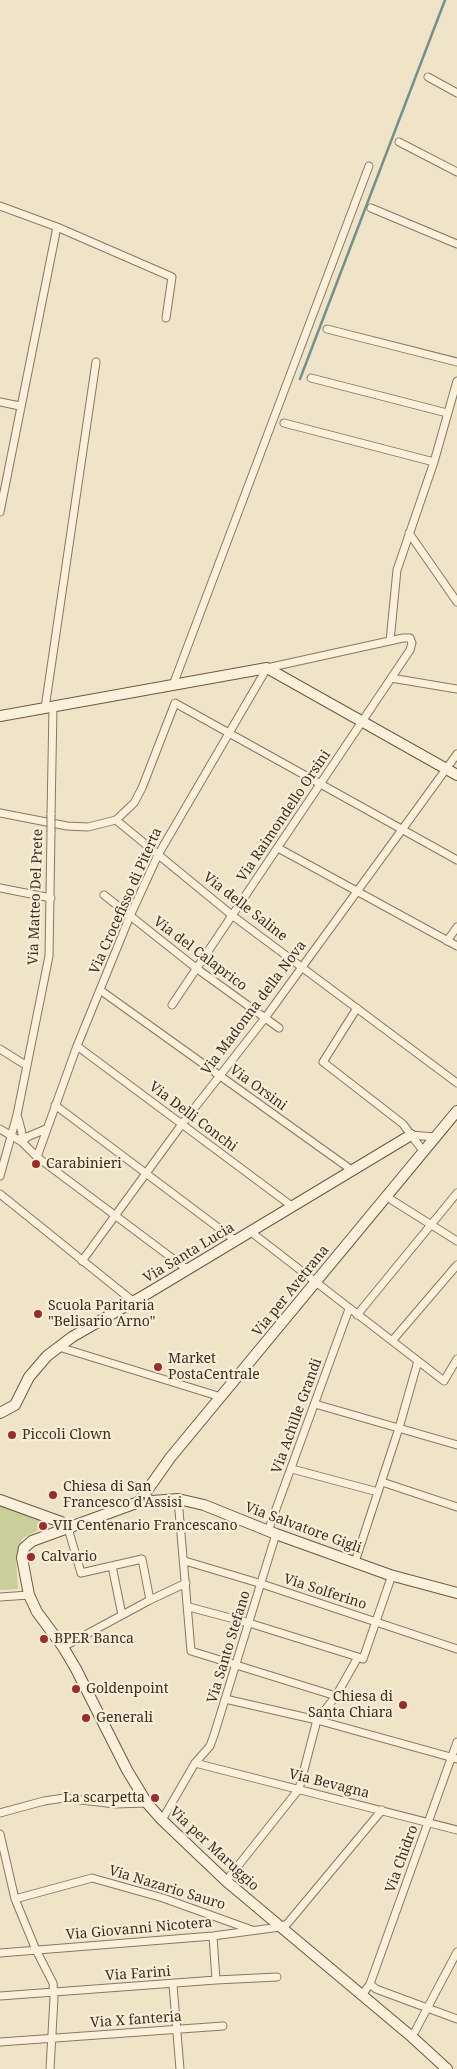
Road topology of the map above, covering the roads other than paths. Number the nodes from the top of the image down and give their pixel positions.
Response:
1 (428, 77) dead end
2 (457, 93) edge
3 (399, 142) dead end
4 (368, 166) dead end
5 (457, 172) edge
6 (371, 208) dead end
7 (0, 209) edge
8 (56, 227) junction
9 (457, 244) edge
10 (166, 318) dead end
11 (327, 328) dead end
12 (96, 362) dead end
13 (457, 362) edge
14 (312, 378) dead end
15 (457, 381) edge
16 (0, 402) edge
17 (20, 406) junction
18 (447, 413) junction
19 (284, 423) dead end
20 (434, 462) junction
21 (0, 512) edge
22 (409, 533) junction
23 (457, 602) edge
24 (390, 641) junction
25 (267, 668) junction
26 (390, 678) junction
27 (173, 685) junction
28 (457, 689) edge
29 (49, 707) junction
30 (0, 716) edge
31 (362, 722) junction
32 (228, 732) junction
33 (457, 754) edge
34 (446, 769) junction
35 (457, 775) edge
36 (320, 784) junction
37 (0, 813) edge
38 (116, 820) junction
39 (402, 830) junction
40 (278, 848) junction
41 (158, 855) junction
42 (457, 860) edge
43 (0, 888) edge
44 (357, 890) junction
45 (104, 895) dead end
46 (51, 898) junction
47 (130, 916) junction
48 (233, 916) junction
49 (457, 927) edge
50 (447, 941) junction
51 (457, 946) edge
52 (303, 967) junction
53 (196, 968) junction
54 (100, 990) junction
55 (172, 1005) dead end
56 (357, 1008) junction
57 (265, 1018) junction
58 (279, 1028) dead end
59 (77, 1046) junction
60 (0, 1049) edge
61 (27, 1066) junction
62 (219, 1075) junction
63 (457, 1083) edge
64 (55, 1105) junction
65 (457, 1111) edge
66 (17, 1116) junction
67 (182, 1124) junction
68 (0, 1129) edge
69 (46, 1129) junction
70 (411, 1135) junction
71 (12, 1136) junction
72 (436, 1137) junction
73 (22, 1142) junction
74 (424, 1152) junction
75 (37, 1157) junction
76 (353, 1171) junction
77 (146, 1172) junction
78 (0, 1176) edge
79 (457, 1193) edge
80 (0, 1194) edge
81 (387, 1197) junction
82 (293, 1207) junction
83 (114, 1215) junction
84 (431, 1225) junction
85 (251, 1232) junction
86 (457, 1240) edge
87 (236, 1241) junction
88 (82, 1261) junction
89 (457, 1265) edge
90 (188, 1270) junction
91 (315, 1282) junction
92 (134, 1302) junction
93 (349, 1309) junction
94 (358, 1315) junction
95 (392, 1341) junction
96 (59, 1347) junction
97 (457, 1359) edge
98 (418, 1361) junction
99 (222, 1397) junction
100 (315, 1404) junction
101 (0, 1413) edge
102 (400, 1428) junction
103 (457, 1445) edge
104 (292, 1468) junction
105 (382, 1482) junction
106 (378, 1492) junction
107 (178, 1499) junction
108 (0, 1500) edge
109 (139, 1502) junction
110 (457, 1507) edge
111 (68, 1528) junction
112 (272, 1532) junction
113 (185, 1561) junction
114 (355, 1562) junction
115 (112, 1566) junction
116 (392, 1576) junction
117 (186, 1583) junction
118 (262, 1584) junction
119 (457, 1593) edge
120 (29, 1595) junction
121 (0, 1597) edge
122 (150, 1600) junction
123 (188, 1607) junction
124 (122, 1615) junction
125 (376, 1622) junction
126 (249, 1623) junction
127 (63, 1647) junction
128 (457, 1649) edge
129 (358, 1658) junction
130 (236, 1664) junction
131 (336, 1696) junction
132 (225, 1699) junction
133 (318, 1720) junction
134 (457, 1742) edge
135 (454, 1758) edge
136 (195, 1763) junction
137 (299, 1790) junction
138 (147, 1803) junction
139 (382, 1810) junction
140 (0, 1813) edge
141 (162, 1820) junction
142 (428, 1822) junction
143 (457, 1830) edge
144 (0, 1834) edge
145 (226, 1881) junction
146 (15, 1899) junction
147 (280, 1927) junction
148 (252, 1930) junction
149 (213, 1936) junction
150 (36, 1950) junction
151 (457, 1952) edge
152 (0, 1953) edge
153 (277, 1977) dead end
154 (216, 1980) junction
155 (370, 1984) junction
156 (173, 1985) junction
157 (54, 1992) junction
158 (362, 1995) junction
159 (0, 1996) edge
160 (428, 2008) junction
161 (457, 2019) edge
162 (223, 2026) dead end
163 (176, 2030) junction
164 (412, 2037) junction
165 (51, 2038) junction
166 (0, 2042) edge
167 (50, 2069) edge
168 (180, 2069) edge
169 (447, 2069) edge

1 - 2 street
3 - 5 street
4 - 27 street
6 - 9 street
7 - 8 street
8 - 10 street
8 - 17 street
11 - 13 street
12 - 29 street, Via Matteo Del Prete
14 - 18 street
15 - 18 street
16 - 17 street
17 - 21 street
18 - 20 street
19 - 20 street
20 - 22 street
22 - 23 street
22 - 24 street
24 - 25 street
24 - 26 street, Via Raimondello Orsini
25 - 27 street
25 - 31 street
25 - 32 street, Via Crocefisso di Piterta
26 - 28 street
26 - 31 street, Via Raimondello Orsini
27 - 29 street
29 - 30 street
29 - 46 street, Via Matteo Del Prete, bridge
31 - 34 street
31 - 36 street, Via Raimondello Orsini
32 - 36 street
32 - 38 street
32 - 41 street, Via Crocefisso di Piterta
33 - 34 street, Via Madonna della Nova
34 - 35 street
34 - 39 street, Via Madonna della Nova
36 - 39 street
36 - 40 street, Via Raimondello Orsini
37 - 38 street
38 - 41 street, Via delle Saline
39 - 42 street
39 - 44 street, Via Madonna della Nova
40 - 44 street
40 - 48 street, Via Raimondello Orsini
41 - 47 street, Via Crocefisso di Piterta
41 - 48 street, Via delle Saline
43 - 46 street
44 - 50 street
44 - 52 street, Via Madonna della Nova
45 - 47 street, Via del Calaprico
46 - 61 street, Via Matteo Del Prete
47 - 53 street, Via del Calaprico
47 - 54 street, Via Crocefisso di Piterta
48 - 52 street, Via delle Saline
48 - 53 street, Via Raimondello Orsini
49 - 50 street
50 - 51 street
52 - 56 street, Via delle Saline
52 - 57 street, Via Madonna della Nova
53 - 55 street, Via Raimondello Orsini
53 - 57 street, Via del Calaprico
54 - 59 street, Via Crocefisso di Piterta
54 - 62 street, Via Orsini
56 - 63 street, Via delle Saline
56 - 70 street
57 - 58 street, Via del Calaprico
57 - 62 street, Via Madonna della Nova
59 - 64 street, Via Crocefisso di Piterta
59 - 67 street, Via Delli Conchi
60 - 61 street
61 - 66 street, Via Matteo Del Prete
62 - 67 street, Via Madonna della Nova
62 - 76 street, Via Orsini
64 - 69 street, Via Crocefisso di Piterta
64 - 77 street
65 - 72 street, Via per Avetrana
66 - 71 street, Via Matteo Del Prete
66 - 73 street, Via Matteo Del Prete
67 - 77 street, Via Madonna della Nova
67 - 82 street, Via Delli Conchi
68 - 71 street
69 - 73 street
69 - 75 street, Via Crocefisso di Piterta
70 - 72 street
70 - 74 street
70 - 76 street, Via Santa Lucia
71 - 73 street
71 - 78 street, Via Matteo Del Prete
72 - 74 street, Via per Avetrana
73 - 75 street
74 - 81 street, Via per Avetrana
75 - 83 street
76 - 82 street, Via Santa Lucia
77 - 83 street, Via Madonna della Nova
77 - 87 street
79 - 84 street
80 - 88 street
81 - 84 street
81 - 91 street, Via per Avetrana
82 - 85 street, Via Santa Lucia
83 - 88 street, Via Madonna della Nova
83 - 90 street
84 - 86 street
84 - 94 street
85 - 87 street, Via Santa Lucia
85 - 91 street
87 - 90 street, Via Santa Lucia
88 - 92 street
89 - 95 street
90 - 92 street, Via Santa Lucia
91 - 93 street
91 - 99 street, Via per Avetrana
92 - 96 street, Via Santa Lucia
93 - 94 street
93 - 100 street, Via Achille Grandi
94 - 95 street
95 - 98 street
96 - 99 street
96 - 101 street, Via Santa Lucia
97 - 98 street
98 - 102 street
99 - 109 street, Via per Avetrana
100 - 102 street
100 - 104 street, Via Achille Grandi
102 - 103 street
102 - 105 street
104 - 106 street
104 - 112 street, Via Achille Grandi
105 - 106 street
105 - 110 street
106 - 114 street
107 - 109 street, Via Salvatore Gigli
107 - 112 street, Via Salvatore Gigli
107 - 113 street
108 - 111 street
109 - 111 street
111 - 115 street
111 - 120 street, Via per Maruggio
112 - 114 street, Via Salvatore Gigli
112 - 118 street, Via Santo Stefano
113 - 117 street
113 - 118 street, Via Solferino
114 - 116 street, Via Salvatore Gigli
115 - 122 street
115 - 124 street
116 - 119 street, Via Salvatore Gigli
116 - 125 street
117 - 122 street
117 - 123 street
118 - 125 street, Via Solferino
118 - 126 street, Via Santo Stefano
120 - 121 street
120 - 127 street, Via per Maruggio
122 - 124 street
123 - 126 street
123 - 130 street
124 - 127 street
125 - 128 street, Via Solferino
125 - 129 street
126 - 129 street
126 - 130 street, Via Santo Stefano
127 - 138 street, Via per Maruggio
129 - 131 street
130 - 131 street
130 - 132 street, Via Santo Stefano
131 - 133 street
132 - 133 street
132 - 136 street, Via Santo Stefano
133 - 135 street
133 - 137 street
134 - 135 street, Via Chidro
135 - 142 street, Via Chidro
136 - 137 street, Via Bevagna
136 - 141 street, Via Santo Stefano
137 - 139 street, Via Bevagna
137 - 145 street
138 - 140 street
138 - 141 street, Via per Maruggio
139 - 142 street, Via Bevagna
139 - 147 street
141 - 145 street, Via per Maruggio
142 - 143 street, Via Bevagna
142 - 155 street, Via Chidro
144 - 146 street
145 - 147 street, Via per Maruggio
146 - 148 street, Via Nazario Sauro
146 - 150 street
147 - 148 street, Via Giovanni Nicotera
147 - 158 street, Via per Maruggio
148 - 149 street, Via Giovanni Nicotera
149 - 150 street, Via Giovanni Nicotera
149 - 154 street
150 - 152 street, Via Giovanni Nicotera
150 - 157 street
151 - 160 street
153 - 154 street, Via Farini
154 - 156 street, Via Farini
155 - 158 street, Via Chidro
155 - 160 street
156 - 157 street, Via Farini
156 - 163 street
157 - 159 street, Via Farini
157 - 165 street
158 - 164 street, Via per Maruggio
160 - 161 street
160 - 164 street
162 - 163 street, Via X fanteria
163 - 165 street, Via X fanteria
163 - 168 street
164 - 169 street, Via per Maruggio
165 - 166 street, Via X fanteria
165 - 167 street

